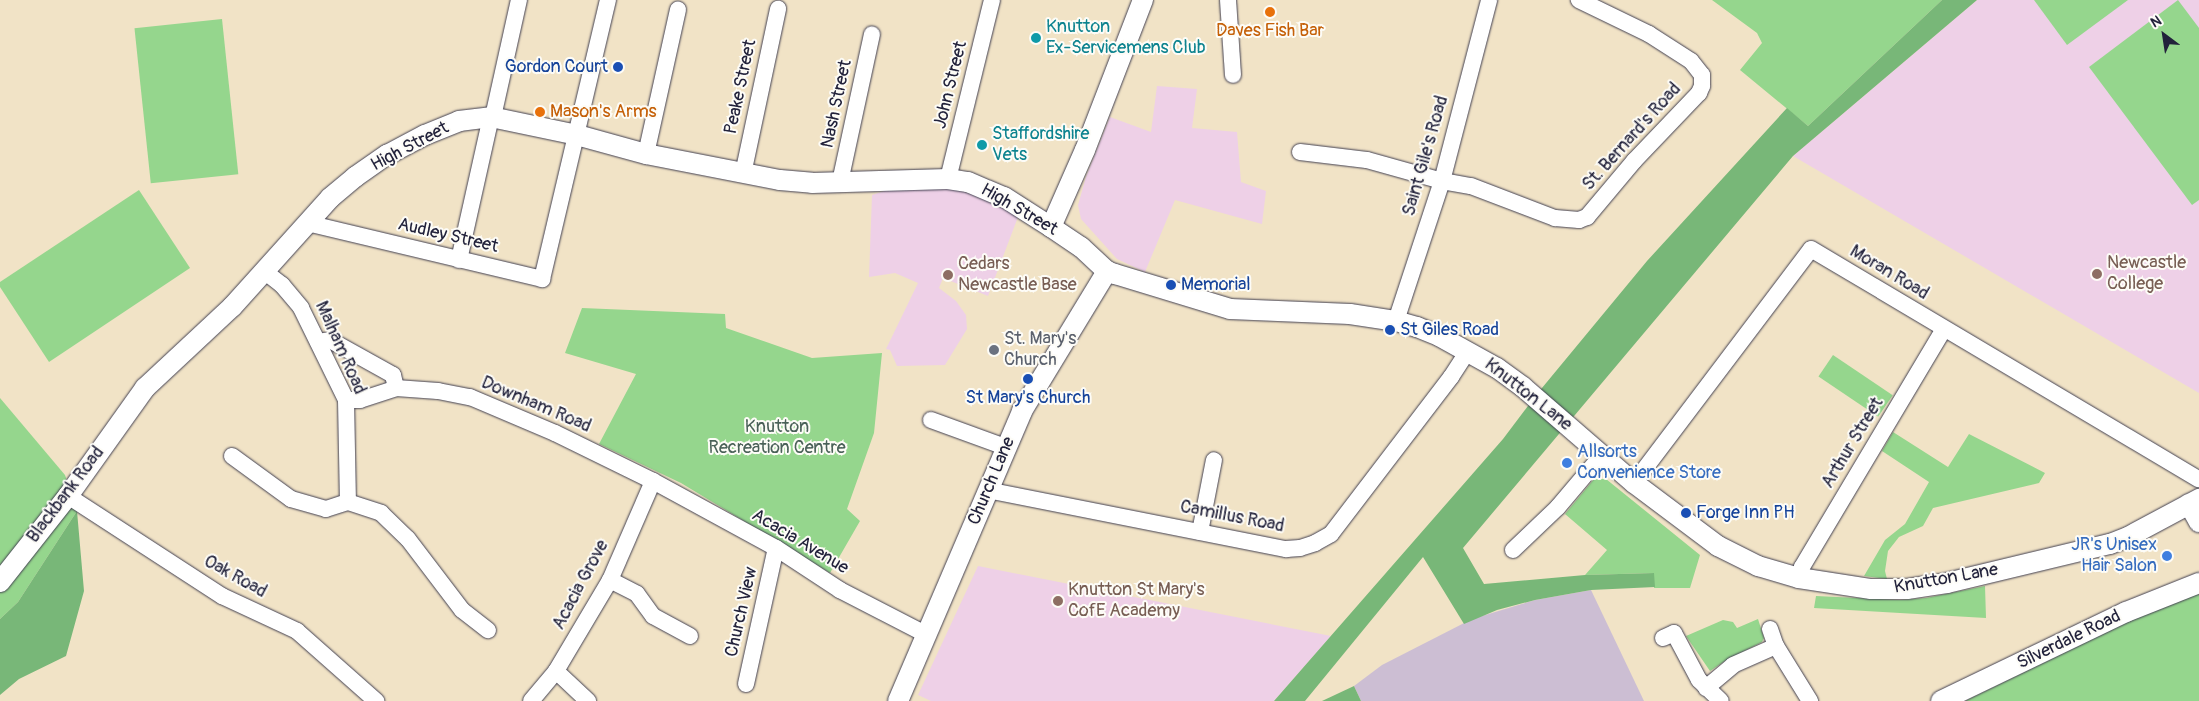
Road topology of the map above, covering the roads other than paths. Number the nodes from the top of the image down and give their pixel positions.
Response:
1 (520, 0) edge
2 (608, 0) edge
3 (992, 0) edge
4 (1143, 0) edge
5 (1228, 0) edge
6 (1489, 0) edge
7 (1579, 0) edge
8 (778, 8) dead end
9 (678, 10) dead end
10 (872, 34) dead end
11 (1233, 75) dead end
12 (492, 117) junction
13 (576, 135) junction
14 (1300, 152) dead end
15 (646, 154) junction
16 (743, 174) junction
17 (948, 179) junction
18 (1442, 181) junction
19 (840, 182) junction
20 (307, 224) junction
21 (1051, 227) junction
22 (459, 260) junction
23 (264, 271) junction
24 (1107, 271) junction
25 (1396, 321) junction
26 (1944, 329) junction
27 (318, 342) junction
28 (1468, 350) junction
29 (396, 388) junction
30 (346, 400) junction
31 (131, 406) joint
32 (931, 420) dead end
33 (1005, 447) junction
34 (1602, 455) junction
35 (232, 456) dead end
36 (1214, 460) dead end
37 (2199, 479) edge
38 (653, 481) junction
39 (1634, 483) junction
40 (987, 490) junction
41 (68, 496) junction
42 (2194, 501) edge
43 (348, 502) junction
44 (2199, 522) edge
45 (1200, 532) junction
46 (776, 548) junction
47 (1513, 550) dead end
48 (1799, 578) junction
49 (610, 580) junction
50 (0, 582) edge
51 (2199, 583) edge
52 (1770, 629) dead end
53 (488, 630) dead end
54 (927, 635) junction
55 (690, 636) dead end
56 (1663, 638) dead end
57 (1776, 646) junction
58 (556, 671) junction
59 (746, 684) dead end
60 (1706, 688) junction
61 (376, 701) edge
62 (531, 701) edge
63 (588, 701) edge
64 (898, 701) edge
65 (1721, 701) edge
66 (1810, 701) edge
67 (1941, 701) edge

1 - 12 street
2 - 13 street
3 - 17 street, John Street
4 - 21 main road
5 - 11 street
6 - 18 street, Saint Gile's Road
7 - 18 street, St. Bernard's Road
8 - 16 street, Peake Street
9 - 15 street
10 - 19 street, Nash Street
12 - 13 main road, High Street
12 - 20 main road, High Street
12 - 22 street
13 - 15 main road, High Street
13 - 22 street, Audley Street
14 - 18 street, St. Bernard's Road
15 - 16 main road, High Street
16 - 19 main road, High Street
17 - 19 main road, High Street
17 - 21 main road, High Street
18 - 25 street, Saint Gile's Road
20 - 22 street, Audley Street
20 - 23 main road, High Street
21 - 24 main road, High Street
23 - 27 street, Malham Road
23 - 31 main road, High Street
24 - 25 main road, Knutton Lane
24 - 33 main road, Church Lane
25 - 28 main road, Knutton Lane
26 - 37 street, Moran Road
26 - 39 street, Moran Road
26 - 48 street, Arthur Street
27 - 29 street
27 - 30 street, Malham Road
28 - 34 main road, Knutton Lane
28 - 45 street, Camillus Road
29 - 30 street, Downham Road
29 - 38 street, Downham Road
30 - 43 street, Malham Road
31 - 41 main road, Blackbank Road
32 - 33 street
33 - 40 main road, Church Lane
34 - 39 main road, Knutton Lane
34 - 47 street
35 - 43 street
36 - 45 street
38 - 46 street, Acacia Avenue
38 - 49 street, Acacia Grove
39 - 48 main road, Knutton Lane
40 - 45 street, Camillus Road
40 - 54 main road, Church Lane
41 - 50 main road, Blackbank Road
41 - 61 street, Oak Road
42 - 44 main road
42 - 48 main road, Knutton Lane
43 - 53 street
46 - 54 street, Acacia Avenue
46 - 59 street, Church View
49 - 55 street
49 - 58 street, Acacia Grove
51 - 67 main road, Silverdale Road
52 - 57 street
54 - 64 main road, Church Lane
56 - 60 street
57 - 60 street
57 - 66 street
58 - 62 street, Acacia Grove
58 - 63 street
60 - 65 street

